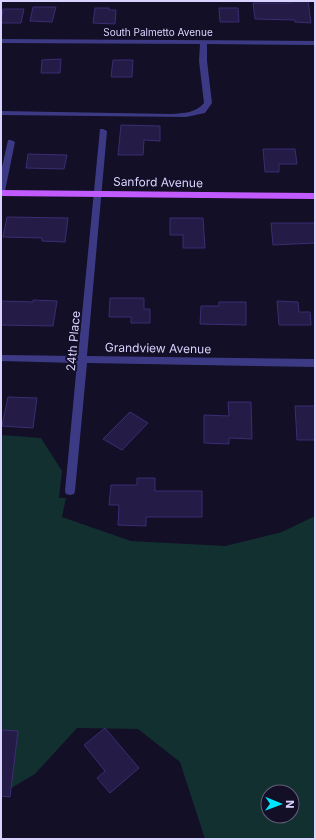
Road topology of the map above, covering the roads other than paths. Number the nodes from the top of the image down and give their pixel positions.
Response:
1 (1, 41) edge
2 (204, 42) junction
3 (315, 43) edge
4 (1, 113) edge
5 (103, 131) dead end
6 (11, 142) dead end
7 (1, 192) edge
8 (97, 194) junction
9 (315, 196) edge
10 (1, 358) edge
11 (83, 360) junction
12 (315, 362) edge
13 (70, 490) dead end

1 - 2 street, South Palmetto Avenue
2 - 3 street, South Palmetto Avenue
2 - 4 street
5 - 8 street, 24th Place
6 - 7 street
7 - 8 main road, Sanford Avenue
8 - 9 main road, Sanford Avenue
8 - 11 street, 24th Place
10 - 11 street, Grandview Avenue
11 - 12 street, Grandview Avenue
11 - 13 street, 24th Place

